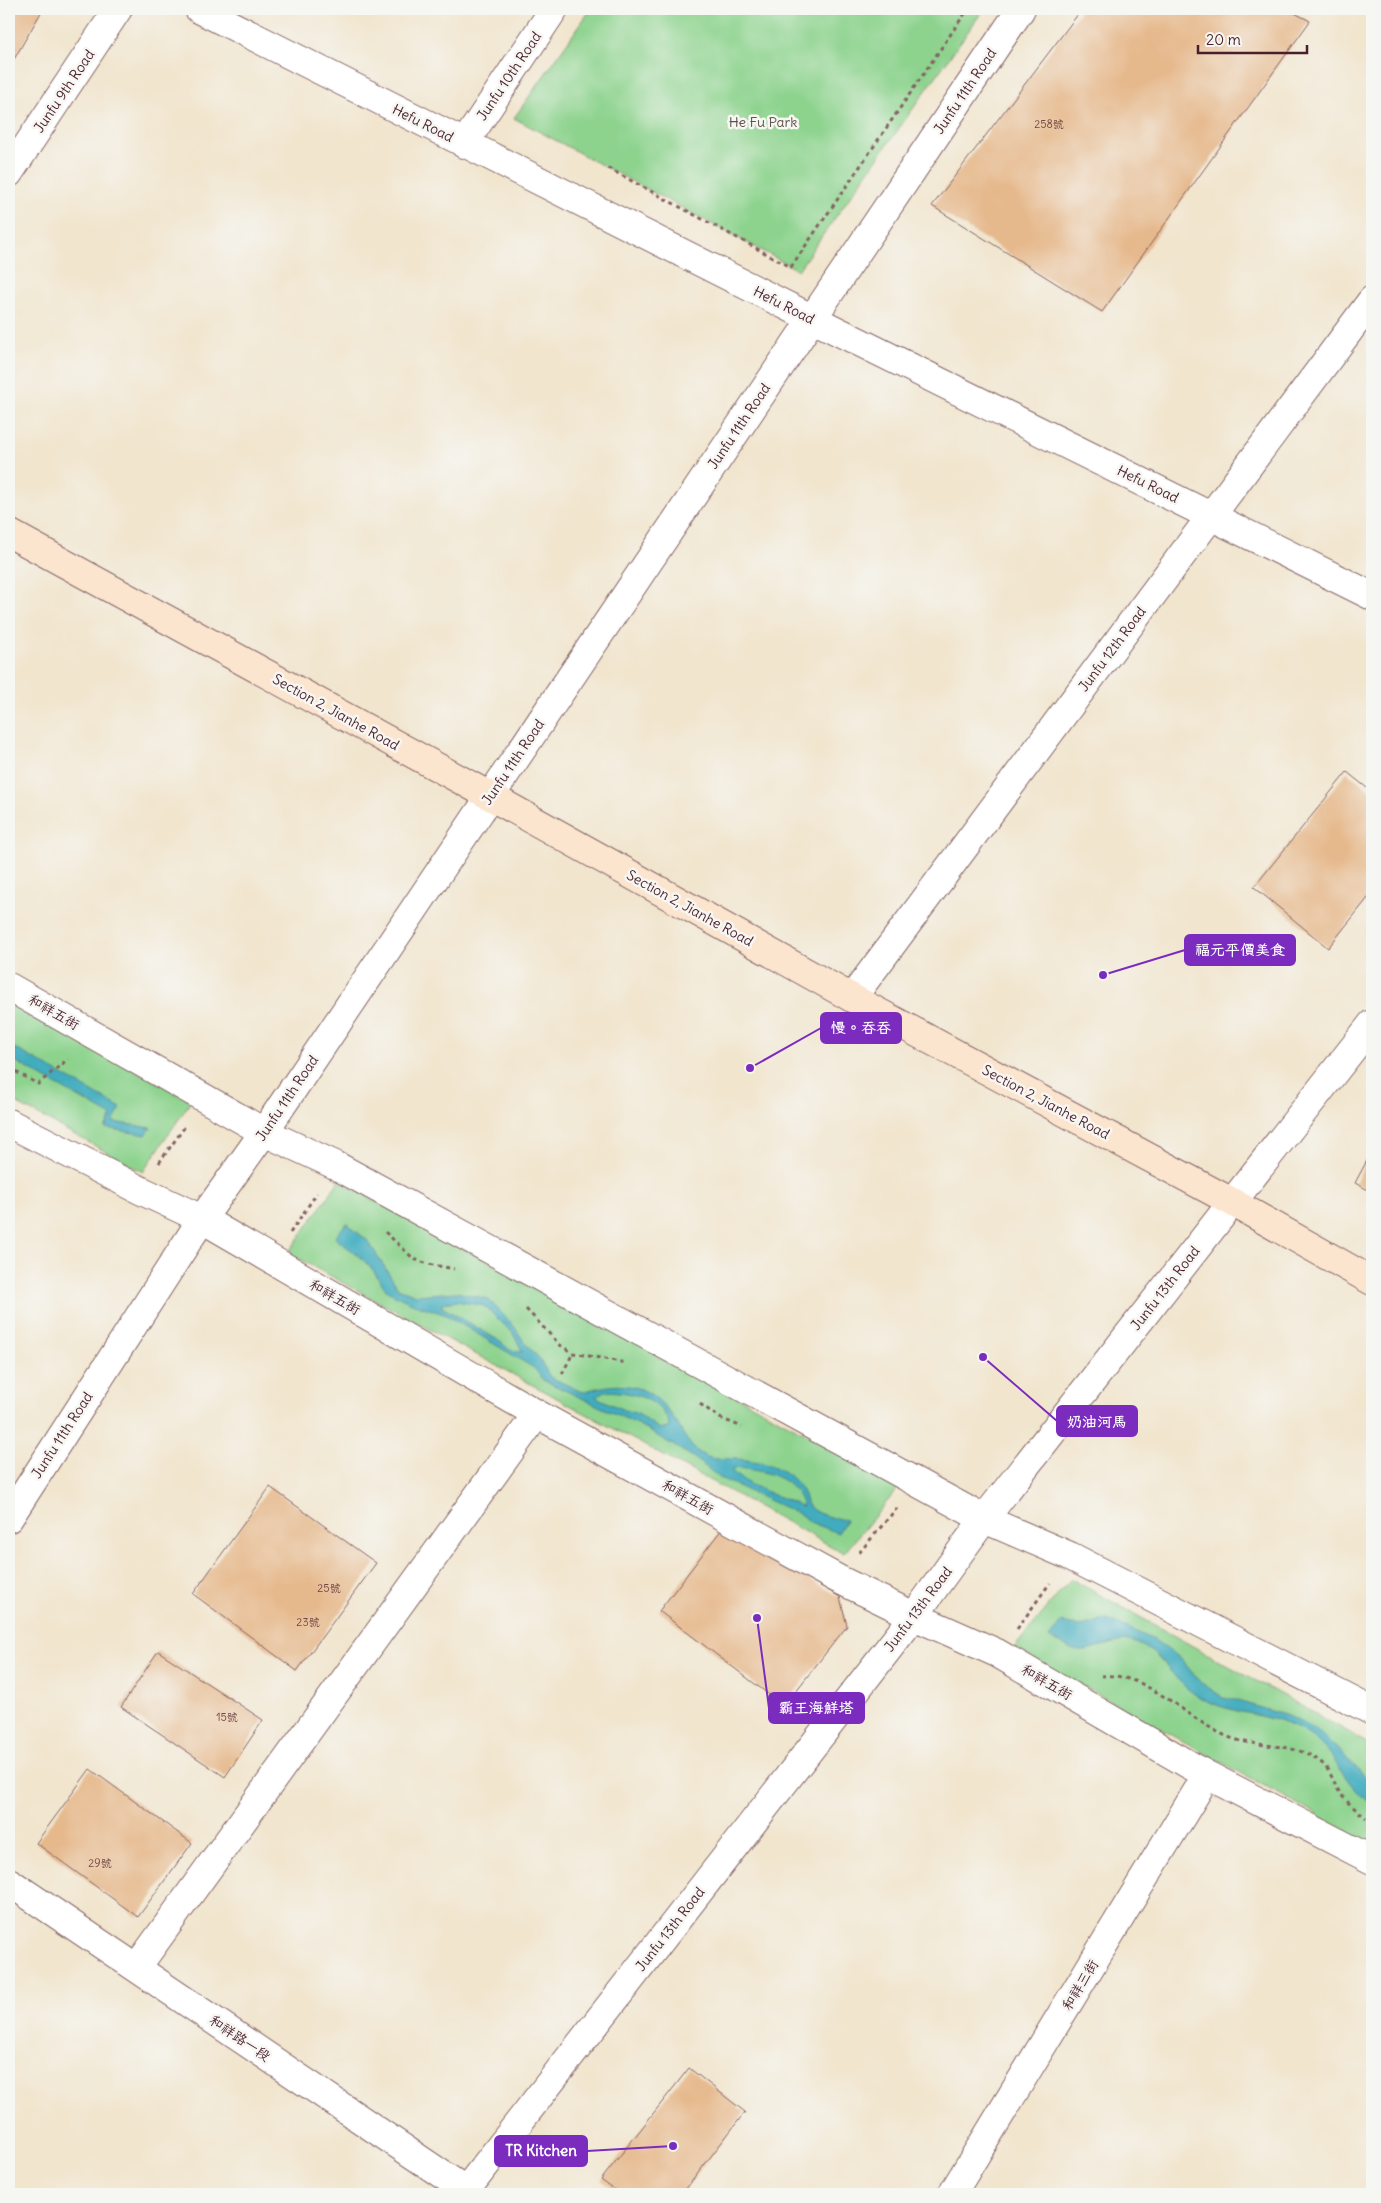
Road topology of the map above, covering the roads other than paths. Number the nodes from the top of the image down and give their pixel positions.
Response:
1 (118, 9) edge
2 (199, 9) edge
3 (554, 9) edge
4 (1021, 9) edge
5 (464, 144) junction
6 (9, 173) edge
7 (1372, 300) edge
8 (811, 318) junction
9 (1211, 516) junction
10 (9, 533) edge
11 (1372, 596) edge
12 (490, 796) junction
13 (9, 986) edge
14 (852, 998) junction
15 (1372, 1024) edge
16 (9, 1122) edge
17 (264, 1132) junction
18 (1232, 1202) junction
19 (202, 1219) junction
20 (1372, 1281) edge
21 (537, 1414) junction
22 (9, 1518) edge
23 (984, 1519) junction
24 (914, 1616) junction
25 (1372, 1711) edge
26 (1207, 1775) junction
27 (1372, 1860) edge
28 (9, 1882) edge
29 (137, 1967) junction
30 (467, 2193) edge
31 (952, 2194) edge

1 - 6 street, Junfu 9th Road
2 - 5 street, Hefu Road
3 - 5 street, Junfu 10th Road
4 - 8 street, Junfu 11th Road
5 - 8 street, Hefu Road
7 - 9 street, Junfu 12th Road
8 - 9 street, Hefu Road
8 - 12 street, Junfu 11th Road
9 - 11 street, Hefu Road
9 - 14 street, Junfu 12th Road
10 - 12 street, Section 2, Jianhe Road
12 - 14 street, Section 2, Jianhe Road
12 - 17 street, Junfu 11th Road
13 - 17 street, 和祥五街
14 - 18 street, Section 2, Jianhe Road
15 - 18 street, Junfu 13th Road
16 - 19 street, 和祥五街
17 - 19 street, Junfu 11th Road
17 - 23 street, 和祥五街
18 - 20 street, Section 2, Jianhe Road
18 - 23 street, Junfu 13th Road
19 - 21 street, 和祥五街
19 - 22 street, Junfu 11th Road
21 - 24 street, 和祥五街
21 - 29 street
23 - 24 street, Junfu 13th Road
23 - 25 street, 和祥五街
24 - 26 street, 和祥五街
24 - 30 street, Junfu 13th Road
26 - 27 street, 和祥五街
26 - 31 street, 和祥三街
28 - 29 street, 和祥路一段
29 - 30 street, 和祥路一段

